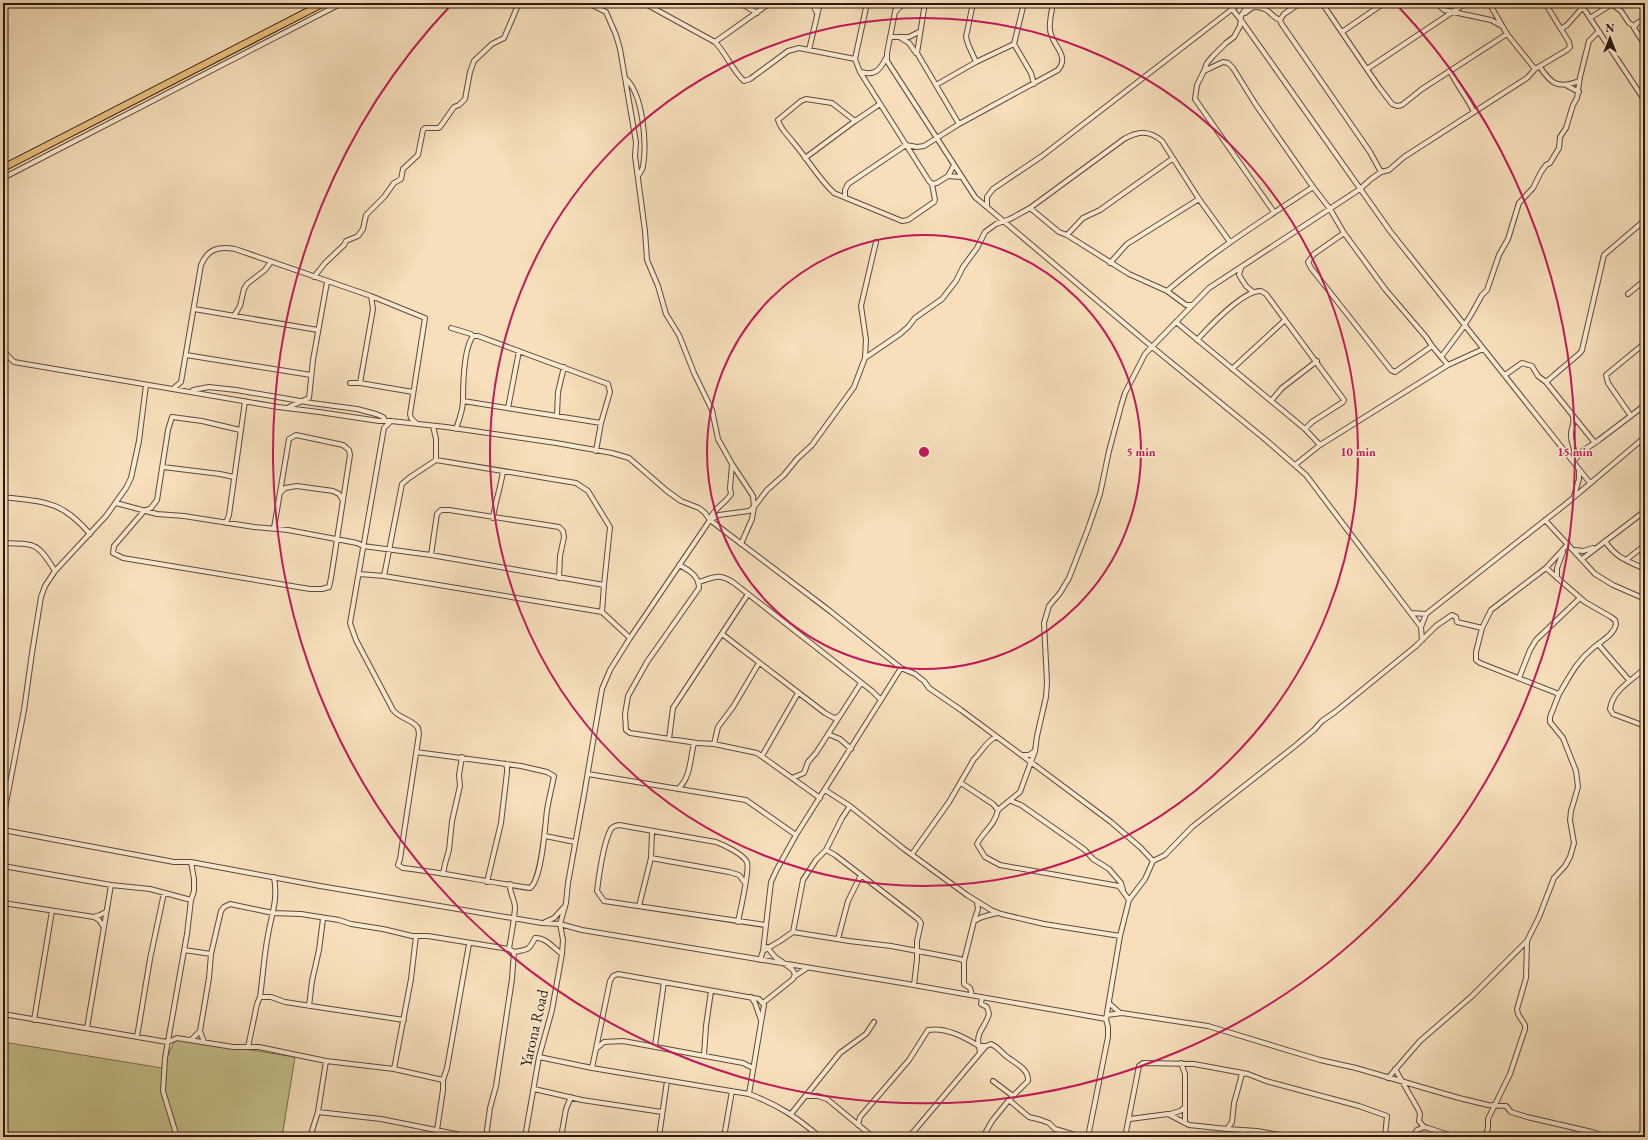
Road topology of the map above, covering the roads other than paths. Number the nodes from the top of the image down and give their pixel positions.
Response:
1 (324, 3) edge
2 (342, 3) edge
3 (519, 3) edge
4 (588, 3) edge
5 (644, 3) edge
6 (740, 3) edge
7 (770, 3) edge
8 (812, 3) edge
9 (820, 3) edge
10 (867, 3) edge
11 (897, 3) edge
12 (904, 3) edge
13 (925, 3) edge
14 (973, 3) edge
15 (1024, 3) edge
16 (1053, 3) edge
17 (1240, 3) edge
18 (1300, 3) edge
19 (1322, 3) edge
20 (1384, 3) edge
21 (1436, 3) edge
22 (1466, 3) edge
23 (1489, 3) edge
24 (1545, 3) edge
25 (1251, 4) edge
26 (1611, 4) edge
27 (1582, 5) edge
28 (1234, 11) junction
29 (895, 12) junction
30 (1453, 12) junction
31 (757, 13) junction
32 (817, 14) junction
33 (1243, 14) junction
34 (1590, 18) junction
35 (1645, 18) edge
36 (1241, 20) junction
37 (1280, 20) junction
38 (1502, 26) junction
39 (1634, 26) junction
40 (1561, 29) junction
41 (1598, 31) junction
42 (919, 32) junction
43 (1342, 32) junction
44 (1507, 34) junction
45 (890, 37) junction
46 (901, 38) junction
47 (715, 42) junction
48 (1014, 44) junction
49 (1645, 45) edge
50 (809, 50) junction
51 (916, 53) junction
52 (886, 58) junction
53 (854, 59) junction
54 (976, 62) junction
55 (1538, 68) junction
56 (1367, 69) junction
57 (1204, 71) junction
58 (1450, 71) junction
59 (860, 72) junction
60 (625, 78) junction
61 (1580, 81) junction
62 (1034, 84) junction
63 (1565, 84) junction
64 (936, 85) junction
65 (1579, 92) junction
66 (1645, 101) edge
67 (880, 104) junction
68 (1474, 112) junction
69 (855, 120) junction
70 (959, 124) junction
71 (937, 137) junction
72 (906, 145) junction
73 (805, 158) junction
74 (1172, 159) junction
75 (954, 165) junction
76 (3, 168) edge
77 (1381, 172) junction
78 (948, 176) junction
79 (961, 176) junction
80 (638, 177) junction
81 (3, 178) edge
82 (932, 184) junction
83 (1313, 187) junction
84 (1360, 189) junction
85 (844, 197) junction
86 (1199, 199) junction
87 (986, 207) junction
88 (1030, 208) junction
89 (1330, 209) junction
90 (1274, 212) junction
91 (1645, 220) edge
92 (1003, 221) junction
93 (1344, 233) junction
94 (1067, 235) junction
95 (876, 242) dead end
96 (1230, 242) junction
97 (270, 263) junction
98 (1110, 263) junction
99 (1241, 267) junction
100 (1239, 274) junction
101 (1229, 275) junction
102 (314, 277) junction
103 (1645, 280) edge
104 (327, 282) junction
105 (1167, 291) junction
106 (1253, 292) junction
107 (1628, 294) dead end
108 (371, 296) junction
109 (1192, 305) junction
110 (194, 309) junction
111 (234, 316) junction
112 (1286, 320) junction
113 (1176, 322) junction
114 (1464, 325) junction
115 (451, 328) dead end
116 (318, 330) junction
117 (473, 336) junction
118 (1198, 340) junction
119 (1645, 343) edge
120 (1151, 346) junction
121 (1432, 346) junction
122 (1483, 349) junction
123 (3, 351) edge
124 (519, 351) junction
125 (186, 355) junction
126 (1441, 357) junction
127 (865, 358) junction
128 (1317, 361) junction
129 (1448, 365) junction
130 (564, 367) junction
131 (1232, 369) junction
132 (311, 375) junction
133 (1505, 375) junction
134 (181, 382) junction
135 (1546, 382) junction
136 (350, 383) dead end
137 (360, 383) junction
138 (146, 386) junction
139 (173, 389) junction
140 (188, 391) junction
141 (413, 392) junction
142 (308, 398) junction
143 (245, 401) junction
144 (302, 401) junction
145 (463, 401) junction
146 (1271, 401) junction
147 (312, 403) junction
148 (1645, 405) edge
149 (286, 408) junction
150 (508, 408) junction
151 (319, 412) junction
152 (410, 414) junction
153 (1572, 414) junction
154 (557, 415) junction
155 (1631, 416) junction
156 (385, 420) junction
157 (379, 421) junction
158 (392, 421) junction
159 (399, 422) junction
160 (417, 423) junction
161 (601, 423) junction
162 (433, 426) junction
163 (384, 428) junction
164 (456, 429) junction
165 (1304, 429) junction
166 (240, 430) junction
167 (1645, 438) edge
168 (1595, 443) junction
169 (1320, 445) junction
170 (596, 451) junction
171 (436, 460) junction
172 (1574, 461) junction
173 (732, 464) junction
174 (1295, 465) junction
175 (163, 467) junction
176 (1579, 467) junction
177 (503, 471) junction
178 (234, 477) junction
179 (1590, 483) junction
180 (281, 492) junction
181 (1574, 496) junction
182 (3, 497) edge
183 (343, 499) junction
184 (116, 503) junction
185 (754, 507) junction
186 (144, 511) junction
187 (1645, 511) edge
188 (492, 518) junction
189 (710, 520) junction
190 (1545, 520) junction
191 (226, 523) junction
192 (274, 528) junction
193 (90, 534) junction
194 (337, 540) junction
195 (1605, 541) junction
196 (3, 543) edge
197 (740, 544) junction
198 (1568, 544) junction
199 (1645, 545) edge
200 (363, 546) junction
201 (1595, 548) junction
202 (390, 549) junction
203 (1572, 549) junction
204 (1564, 550) junction
205 (431, 555) junction
206 (1582, 558) junction
207 (1626, 560) junction
208 (679, 565) junction
209 (1546, 568) junction
210 (1645, 569) edge
211 (55, 571) junction
212 (359, 574) junction
213 (384, 576) junction
214 (560, 578) junction
215 (1557, 578) junction
216 (699, 582) junction
217 (604, 584) junction
218 (748, 594) junction
219 (1580, 598) junction
220 (1645, 599) edge
221 (602, 612) junction
222 (1411, 613) junction
223 (1426, 614) junction
224 (1421, 627) junction
225 (1482, 628) junction
226 (722, 634) junction
227 (630, 638) junction
228 (1422, 640) junction
229 (1598, 644) junction
230 (758, 663) junction
231 (901, 668) junction
232 (1645, 668) edge
233 (1519, 678) junction
234 (1629, 680) junction
235 (862, 683) junction
236 (798, 693) junction
237 (1559, 694) junction
238 (881, 700) junction
239 (841, 714) junction
240 (1645, 726) edge
241 (828, 734) junction
242 (996, 737) junction
243 (669, 739) junction
244 (694, 743) junction
245 (714, 744) junction
246 (851, 749) junction
247 (1035, 751) junction
248 (416, 752) junction
249 (1019, 754) junction
250 (762, 756) junction
251 (462, 757) junction
252 (1031, 763) junction
253 (505, 764) junction
254 (588, 774) junction
255 (792, 778) junction
256 (961, 783) junction
257 (678, 789) junction
258 (825, 790) junction
259 (820, 798) junction
260 (1011, 801) junction
261 (850, 806) junction
262 (998, 810) junction
263 (3, 819) edge
264 (3, 830) edge
265 (652, 832) junction
266 (545, 836) junction
267 (796, 836) junction
268 (575, 842) junction
269 (826, 850) junction
270 (912, 854) junction
271 (651, 858) junction
272 (1152, 861) junction
273 (192, 862) junction
274 (3, 866) edge
275 (443, 874) junction
276 (861, 875) junction
277 (274, 877) junction
278 (487, 882) junction
279 (745, 883) junction
280 (510, 884) junction
281 (111, 885) junction
282 (1124, 891) junction
283 (164, 893) junction
284 (3, 897) edge
285 (191, 900) junction
286 (1129, 900) junction
287 (977, 902) junction
288 (3, 903) edge
289 (566, 903) junction
290 (639, 906) junction
291 (52, 911) junction
292 (106, 912) junction
293 (273, 913) junction
294 (997, 913) junction
295 (94, 916) junction
296 (513, 918) junction
297 (323, 919) junction
298 (974, 921) junction
299 (738, 922) junction
300 (542, 923) junction
301 (560, 924) junction
302 (765, 925) junction
303 (104, 927) junction
304 (793, 932) junction
305 (416, 936) junction
306 (1120, 936) junction
307 (838, 939) junction
308 (764, 941) junction
309 (1527, 941) junction
310 (469, 944) junction
311 (768, 948) junction
312 (509, 949) junction
313 (184, 950) junction
314 (916, 950) junction
315 (763, 951) junction
316 (514, 952) junction
317 (212, 954) junction
318 (562, 954) junction
319 (760, 960) junction
320 (964, 961) junction
321 (787, 965) junction
322 (807, 968) junction
323 (795, 976) junction
324 (664, 982) junction
325 (914, 985) junction
326 (712, 991) junction
327 (972, 995) junction
328 (260, 997) junction
329 (750, 997) junction
330 (982, 997) junction
331 (763, 1003) junction
332 (1110, 1004) junction
333 (309, 1006) junction
334 (1120, 1013) junction
335 (3, 1014) edge
336 (1106, 1017) junction
337 (34, 1020) junction
338 (404, 1020) junction
339 (762, 1022) junction
340 (874, 1022) dead end
341 (87, 1028) junction
342 (200, 1031) junction
343 (137, 1038) junction
344 (191, 1040) junction
345 (168, 1042) junction
346 (204, 1042) junction
347 (655, 1046) junction
348 (979, 1046) junction
349 (986, 1046) junction
350 (248, 1047) junction
351 (597, 1048) junction
352 (980, 1054) junction
353 (704, 1055) junction
354 (539, 1057) junction
355 (326, 1061) junction
356 (1181, 1063) junction
357 (1191, 1064) junction
358 (592, 1068) junction
359 (753, 1068) junction
360 (394, 1069) junction
361 (1396, 1069) junction
362 (1185, 1071) junction
363 (1242, 1074) junction
364 (1388, 1078) junction
365 (443, 1080) junction
366 (667, 1081) junction
367 (993, 1081) dead end
368 (1401, 1081) junction
369 (534, 1088) junction
370 (732, 1091) junction
371 (749, 1094) junction
372 (806, 1096) junction
373 (1013, 1096) junction
374 (571, 1097) junction
375 (1008, 1100) junction
376 (1496, 1106) junction
377 (1185, 1107) junction
378 (318, 1112) junction
379 (662, 1112) junction
380 (791, 1114) junction
381 (1168, 1114) junction
382 (860, 1117) junction
383 (850, 1118) junction
384 (1130, 1119) junction
385 (1419, 1121) junction
386 (1185, 1122) junction
387 (858, 1125) junction
388 (1424, 1128) junction
389 (1227, 1129) junction
390 (438, 1130) junction
391 (1417, 1130) junction
392 (814, 1135) edge
393 (1282, 1136) edge
394 (177, 1137) edge
395 (310, 1137) edge
396 (471, 1137) edge
397 (486, 1137) edge
398 (525, 1137) edge
399 (561, 1137) edge
400 (659, 1137) edge
401 (724, 1137) edge
402 (820, 1137) edge
403 (873, 1137) edge
404 (909, 1137) edge
405 (983, 1137) edge
406 (1076, 1137) edge
407 (1088, 1137) edge
408 (1125, 1137) edge
409 (1292, 1137) edge
410 (1385, 1137) edge
411 (1413, 1137) edge
412 (1455, 1137) edge
413 (1485, 1137) edge
414 (1608, 1137) edge

1 - 76 highway
2 - 81 street
3 - 102 street
4 - 60 street
5 - 47 street
6 - 31 street
7 - 31 street
8 - 32 street
9 - 32 street
10 - 53 street
11 - 29 street
12 - 29 street
13 - 42 street
14 - 54 street
15 - 48 street
16 - 62 street
17 - 28 street
18 - 37 street
19 - 43 street
20 - 43 street
21 - 30 street
22 - 30 street
23 - 38 street
24 - 40 street
25 - 33 street
25 - 37 street
26 - 34 street
26 - 39 street
27 - 34 street
27 - 40 street
28 - 33 street
28 - 36 street
28 - 87 street
29 - 45 street
30 - 38 street
30 - 56 street
31 - 47 street
32 - 50 street
33 - 36 street
34 - 41 street
35 - 39 street
36 - 57 street
36 - 84 street
37 - 77 street
38 - 44 street
39 - 49 street
40 - 55 street
41 - 61 street
41 - 66 street
42 - 46 street
42 - 51 street
43 - 56 street
44 - 55 street
44 - 58 street
45 - 46 street
45 - 52 street
46 - 51 street
47 - 50 street
48 - 54 street
48 - 62 street
50 - 53 street
51 - 64 street
52 - 59 street
52 - 71 street
53 - 59 street
54 - 64 street
55 - 63 street
55 - 68 street
56 - 58 street
57 - 83 street
57 - 90 street
58 - 68 street
59 - 67 street
60 - 80 street
60 - 80 street
61 - 63 street
61 - 65 street
62 - 70 street
63 - 65 street
64 - 70 street
65 - 114 street
67 - 69 street
67 - 72 street
68 - 77 street
69 - 73 street
69 - 73 street
70 - 71 street
71 - 72 street
71 - 75 street
72 - 82 street
72 - 85 street
73 - 85 street
74 - 86 street
74 - 88 street
74 - 94 street
75 - 78 street
75 - 79 street
77 - 84 street
78 - 79 street
78 - 82 street
79 - 87 street
80 - 173 street
82 - 85 street
83 - 89 street
83 - 90 street
84 - 89 street
84 - 114 street
86 - 96 street
86 - 98 street
87 - 92 street
88 - 92 street
88 - 94 street
89 - 93 street
89 - 99 street
90 - 96 street
91 - 135 street
92 - 120 street
92 - 127 street
93 - 121 street
93 - 121 street
94 - 98 street
95 - 127 street
96 - 105 street
97 - 102 street
97 - 110 street
97 - 111 street
98 - 105 street
99 - 100 street
99 - 101 street
100 - 101 street
100 - 106 street
101 - 109 street
102 - 104 street
103 - 107 street
104 - 108 street
104 - 116 street
105 - 109 street
106 - 112 street
106 - 118 street
108 - 137 street
108 - 141 street
109 - 113 street
110 - 111 street
110 - 125 street
111 - 116 street
112 - 128 street
112 - 131 street
113 - 118 street
113 - 120 street
114 - 122 street
114 - 126 street
115 - 117 street
116 - 132 street
117 - 124 street
117 - 145 street
118 - 131 street
119 - 155 street
120 - 174 street
120 - 247 street
121 - 126 street
122 - 129 street
122 - 133 street
123 - 138 street
124 - 130 street
124 - 150 street
125 - 132 street
125 - 134 street
126 - 129 street
127 - 185 street
128 - 146 street
128 - 165 street
129 - 169 street
130 - 154 street
130 - 161 street
131 - 146 street
132 - 142 street
133 - 135 street
133 - 172 street
134 - 139 street
134 - 140 street
135 - 153 street
136 - 137 street
137 - 141 street
138 - 139 street
138 - 184 street
139 - 140 street
140 - 143 street
140 - 144 street
141 - 152 street
142 - 144 street
142 - 147 street
143 - 149 street
143 - 166 street
144 - 147 street
144 - 149 street
145 - 150 street
145 - 164 street
146 - 165 street
147 - 151 street
147 - 156 street
148 - 155 street
149 - 151 street
150 - 154 street
151 - 157 street
152 - 159 street
152 - 160 street
153 - 168 street
153 - 172 street
154 - 161 street
155 - 168 street
156 - 157 street
156 - 158 street
157 - 163 street
158 - 159 street
158 - 163 street
159 - 160 street
160 - 162 street
161 - 170 street
162 - 164 street
162 - 171 street
163 - 200 street
164 - 170 street
165 - 169 street
166 - 175 street
166 - 178 street
167 - 179 street
168 - 172 street
169 - 174 street
170 - 189 street
171 - 177 street
171 - 202 street
172 - 176 street
173 - 185 street
173 - 189 street
174 - 222 street
175 - 178 street
175 - 186 street
176 - 179 street
176 - 181 street
177 - 188 street
177 - 217 street
178 - 191 street
179 - 181 street
180 - 183 street
180 - 183 street
180 - 192 street
181 - 190 street
182 - 193 street
183 - 194 street
184 - 186 street
184 - 193 street
185 - 189 street
185 - 197 street
186 - 191 street
186 - 194 street
187 - 195 street
188 - 205 street
188 - 214 street
189 - 197 street
189 - 208 street
190 - 198 street
190 - 223 street
191 - 192 street
192 - 194 street
193 - 211 street
194 - 200 street
195 - 201 street
195 - 207 street
196 - 211 street
197 - 231 street
198 - 203 street
198 - 204 street
199 - 207 street
200 - 202 street
200 - 212 street
201 - 203 street
201 - 206 street
202 - 205 street
202 - 213 street
203 - 206 street
204 - 209 street
204 - 215 street
205 - 214 street
206 - 220 street
207 - 210 street
208 - 216 street
208 - 227 street
209 - 215 street
209 - 225 street
211 - 263 street
212 - 213 street
212 - 248 street
213 - 221 street
214 - 217 street
215 - 219 street
216 - 218 street
216 - 243 street
217 - 221 street
218 - 226 street
218 - 235 street
219 - 229 street
219 - 233 street
221 - 227 street
222 - 223 street
222 - 224 street
223 - 224 street
224 - 228 street
225 - 228 street
225 - 233 street
226 - 230 street
226 - 243 street
227 - 254 street
228 - 272 street
229 - 234 street
229 - 237 street
230 - 236 street
230 - 245 street
231 - 238 street
231 - 242 street
232 - 234 street
233 - 237 street
234 - 240 street
235 - 238 street
235 - 239 street
236 - 239 street
236 - 250 street
237 - 309 street
238 - 246 street
239 - 241 street
241 - 246 street
241 - 255 street
242 - 249 street
242 - 256 street
243 - 244 street
244 - 245 street
244 - 257 street
245 - 250 street
246 - 258 street
247 - 249 street
247 - 252 street
248 - 251 street
248 - 275 street
249 - 252 street
250 - 255 street
251 - 253 street
251 - 275 street
252 - 260 street
252 - 272 street
253 - 266 street
253 - 278 street
254 - 257 street
254 - 268 street
255 - 259 street
256 - 262 street
256 - 270 street
257 - 267 street
258 - 259 street
258 - 261 street
259 - 267 street
260 - 262 street
260 - 282 street
261 - 269 street
261 - 270 street
262 - 282 street
264 - 273 street
265 - 271 street
265 - 279 street
265 - 290 street
266 - 268 street
266 - 280 street
267 - 302 street
268 - 289 street
269 - 276 street
269 - 304 street
270 - 287 street
271 - 279 street
271 - 290 street
272 - 286 street
273 - 277 street
273 - 285 street
274 - 281 street
274 - 284 street
275 - 278 street
276 - 307 street
276 - 314 street
277 - 293 street
277 - 296 street
278 - 280 street
279 - 299 street
280 - 296 street
281 - 283 street
281 - 292 street
282 - 286 street
283 - 285 street
283 - 343 street
285 - 313 street
286 - 306 street
287 - 294 street
287 - 298 street
288 - 291 street
289 - 300 street
289 - 301 street
290 - 299 street
291 - 295 street
291 - 337 street
292 - 295 street
292 - 303 street
293 - 297 street
293 - 317 street
293 - 328 street
294 - 298 street
294 - 306 street
295 - 303 street
296 - 300 street
296 - 312 street
297 - 305 street
297 - 333 street
298 - 320 street
299 - 302 street
300 - 301 street
301 - 318 street, Yarona Road
301 - 319 street
302 - 308 street
303 - 341 street
304 - 307 street
304 - 311 street
305 - 310 street
305 - 338 street
306 - 332 street
307 - 314 street
308 - 311 street
308 - 315 street
309 - 361 street
309 - 376 street
310 - 312 street
310 - 365 street
311 - 315 street
311 - 321 street
312 - 316 street
313 - 317 street
313 - 345 street
314 - 320 street
314 - 325 street
315 - 319 street
316 - 318 street
316 - 397 street
317 - 342 street
318 - 354 street, Yarona Road
319 - 321 street
320 - 327 street
321 - 322 street
321 - 323 street
322 - 323 street
322 - 325 street
323 - 331 street
324 - 326 street
324 - 347 street
324 - 351 street
325 - 327 street
326 - 329 street
326 - 353 street
327 - 330 street
328 - 333 street
328 - 350 street
329 - 331 street
329 - 339 street
330 - 336 street
330 - 348 street
331 - 339 street
332 - 334 street
332 - 336 street
333 - 338 street
334 - 336 street
334 - 364 street
335 - 337 street
336 - 407 street
337 - 341 street
338 - 360 street
339 - 359 street
340 - 372 street
341 - 343 street
342 - 344 street
342 - 346 street
343 - 345 street
344 - 345 street
344 - 346 street
345 - 394 street
346 - 350 street
347 - 351 street
347 - 353 street
348 - 349 street
348 - 352 street
348 - 382 street
349 - 352 street
349 - 373 street
350 - 355 street
351 - 358 street
352 - 404 street
353 - 359 street
354 - 358 street
354 - 369 street, Yarona Road
355 - 360 street
355 - 378 street
356 - 357 street
356 - 362 street
356 - 384 street
357 - 362 street
357 - 363 street
358 - 366 street
359 - 371 street
360 - 365 street
361 - 364 street
361 - 368 street
362 - 377 street
363 - 389 street
363 - 410 street
364 - 368 street
365 - 390 street
366 - 370 street
366 - 379 street
367 - 373 street
368 - 376 street
368 - 385 street
369 - 374 street
369 - 398 street, Yarona Road
370 - 371 street
370 - 401 street
371 - 380 street
372 - 380 street
372 - 383 street
373 - 375 street
374 - 379 street
374 - 399 street
375 - 405 street
375 - 406 street
376 - 413 street
376 - 414 street
377 - 381 street
377 - 386 street
378 - 390 street
378 - 395 street
379 - 400 street
380 - 392 street
381 - 384 street
381 - 386 street
382 - 383 street
382 - 387 street
383 - 387 street
384 - 408 street
385 - 388 street
385 - 391 street
386 - 389 street
387 - 403 street
388 - 391 street
388 - 412 street
389 - 393 street
390 - 396 street
391 - 411 street
392 - 402 street
393 - 409 street

